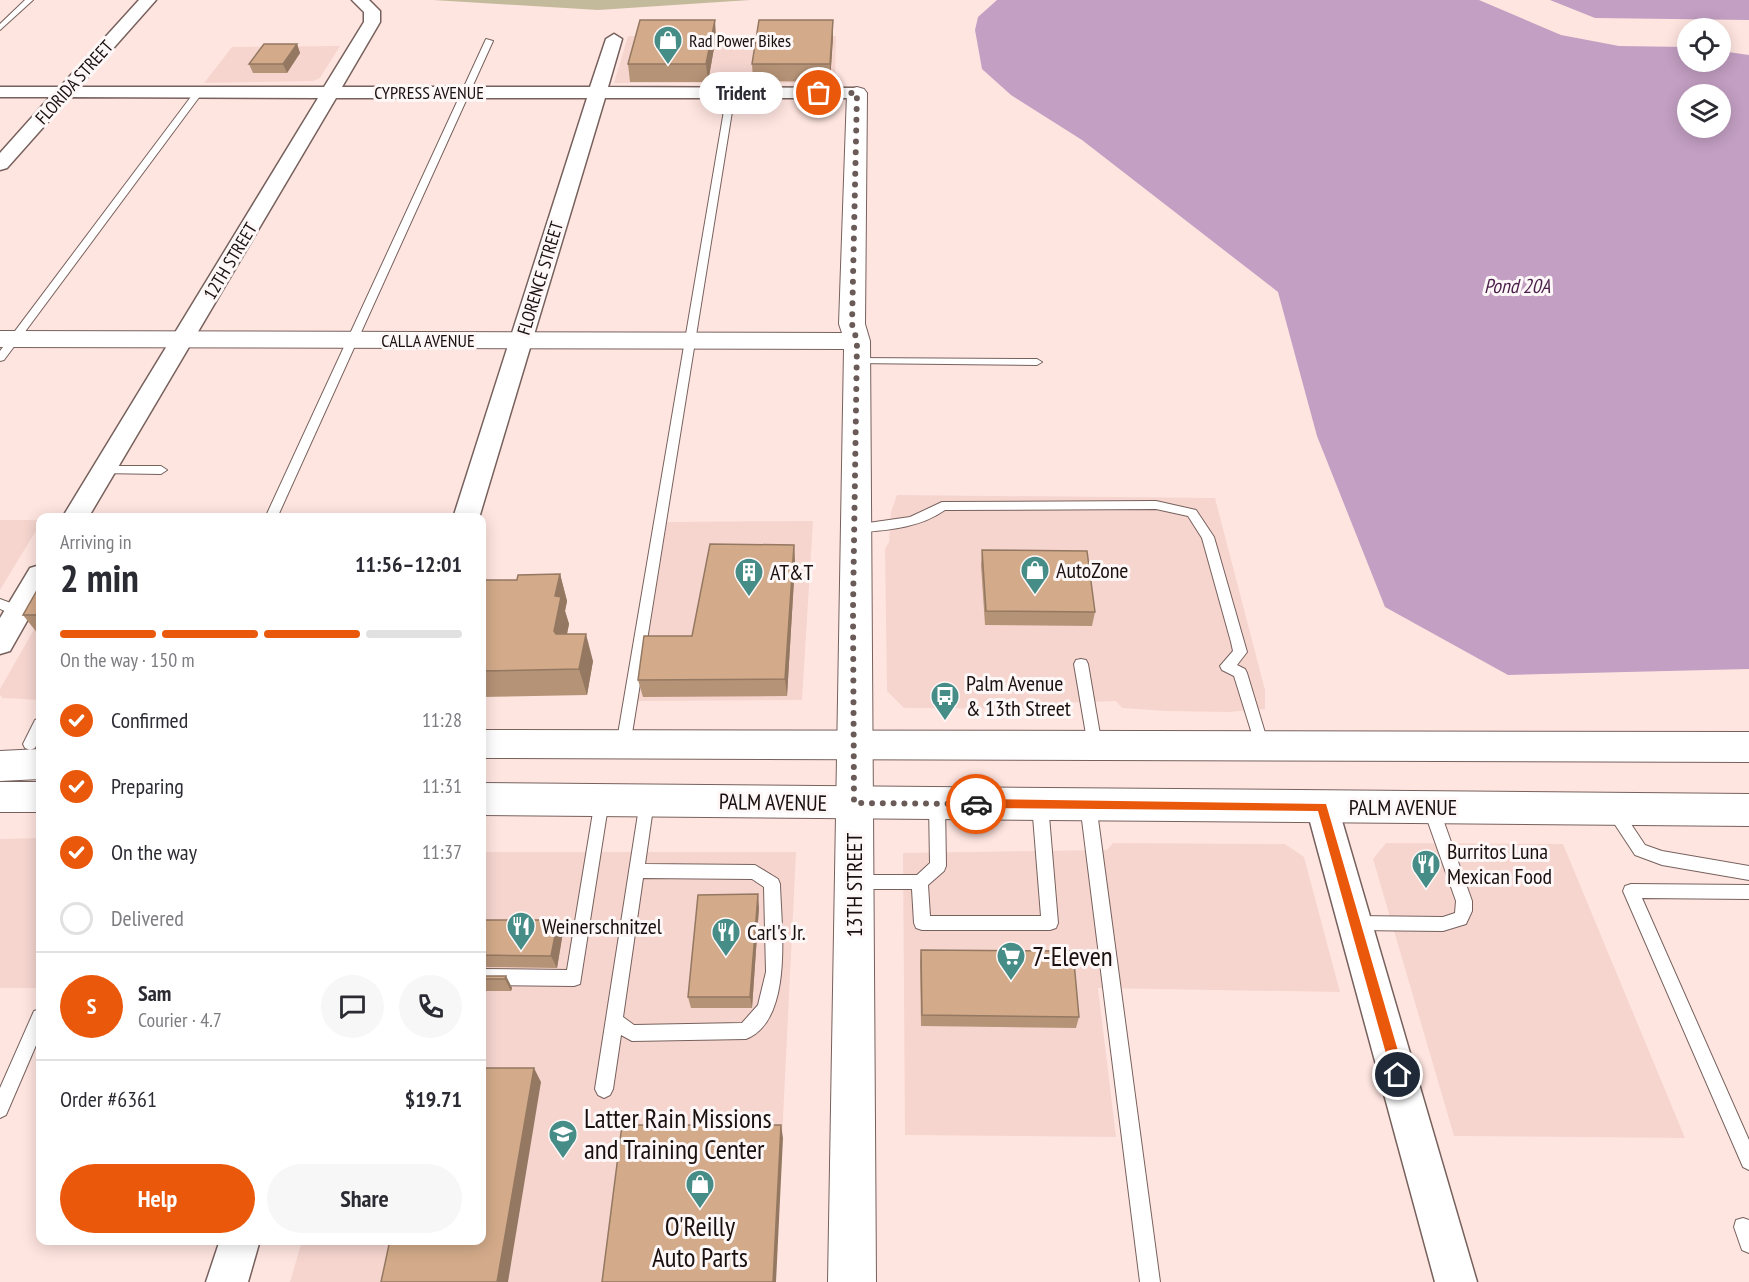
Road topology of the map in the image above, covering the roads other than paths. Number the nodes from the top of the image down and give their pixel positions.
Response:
1 (29, 0) edge
2 (148, 0) edge
3 (363, 2) edge
4 (0, 28) edge
5 (614, 39) dead end
6 (489, 41) dead end
7 (0, 92) edge
8 (65, 92) junction
9 (199, 92) junction
10 (331, 92) junction
11 (466, 92) junction
12 (598, 93) junction
13 (731, 93) junction
14 (857, 93) joint
15 (0, 164) edge
16 (183, 340) junction
17 (354, 340) junction
18 (521, 340) junction
19 (691, 341) junction
20 (5, 345) edge
21 (856, 351) junction
22 (1037, 362) dead end
23 (104, 470) junction
24 (161, 470) dead end
25 (78, 513) edge
26 (274, 513) edge
27 (468, 513) edge
28 (854, 529) junction
29 (36, 579) edge
30 (9, 608) edge
31 (0, 643) edge
32 (1081, 664) dead end
33 (30, 744) edge
34 (486, 744) edge
35 (623, 746) junction
36 (855, 746) junction
37 (1095, 746) junction
38 (1262, 746) junction
39 (1749, 747) edge
40 (0, 766) edge
41 (0, 797) edge
42 (36, 797) edge
43 (486, 799) edge
44 (602, 800) junction
45 (648, 801) junction
46 (854, 803) junction
47 (937, 804) junction
48 (1040, 804) junction
49 (1088, 804) junction
50 (1322, 807) junction
51 (1431, 808) junction
52 (1613, 809) junction
53 (1749, 810) edge
54 (636, 871) junction
55 (1749, 873) edge
56 (854, 882) junction
57 (920, 882) junction
58 (1749, 892) edge
59 (1355, 922) junction
60 (486, 977) edge
61 (614, 1022) junction
62 (36, 1026) edge
63 (604, 1089) dead end
64 (0, 1109) edge
65 (1749, 1161) edge
66 (238, 1245) edge
67 (227, 1282) edge
68 (852, 1282) edge
69 (1150, 1282) edge
70 (1456, 1282) edge

1 - 4 lane
2 - 8 street, FLORIDA STREET
3 - 10 street, 12TH STREET
5 - 12 street, FLORENCE STREET
6 - 11 lane
7 - 8 street, CYPRESS AVENUE
8 - 9 street, CYPRESS AVENUE
8 - 15 street, FLORIDA STREET
9 - 10 street, CYPRESS AVENUE
9 - 20 lane
10 - 11 street, CYPRESS AVENUE
10 - 16 street, 12TH STREET
11 - 12 street, CYPRESS AVENUE
11 - 17 lane
12 - 13 street, CYPRESS AVENUE
12 - 18 street, FLORENCE STREET
13 - 14 street, CYPRESS AVENUE
13 - 19 lane
14 - 21 main road, 13TH STREET
16 - 17 main road, CALLA AVENUE
16 - 20 main road, CALLA AVENUE
16 - 23 street, 12TH STREET
17 - 18 main road, CALLA AVENUE
17 - 26 lane
18 - 19 main road, CALLA AVENUE
18 - 27 street, FLORENCE STREET
19 - 21 main road, CALLA AVENUE
19 - 35 lane
21 - 22 lane
21 - 28 main road, 13TH STREET
23 - 24 lane
23 - 25 street, 12TH STREET
28 - 36 main road, 13TH STREET
28 - 38 lane
29 - 30 street
30 - 31 street
32 - 37 lane
33 - 40 main road
34 - 35 main road
35 - 36 main road
36 - 37 main road
36 - 46 main road, 13TH STREET
37 - 38 main road
38 - 39 main road
41 - 42 main road
43 - 44 main road, PALM AVENUE
44 - 45 main road, PALM AVENUE
44 - 60 lane
45 - 46 main road, PALM AVENUE
45 - 54 lane
46 - 47 main road, PALM AVENUE
46 - 56 main road, 13TH STREET
47 - 48 main road, PALM AVENUE
47 - 57 lane
48 - 49 main road, PALM AVENUE
48 - 57 lane
49 - 50 main road, PALM AVENUE
49 - 69 lane
50 - 51 main road, PALM AVENUE
50 - 59 street
51 - 52 main road, PALM AVENUE
51 - 59 lane
52 - 53 main road, PALM AVENUE
52 - 55 lane
54 - 61 lane
54 - 61 lane
56 - 57 lane
56 - 68 main road, 13TH STREET
58 - 65 lane
59 - 70 street
61 - 63 lane
62 - 64 lane
66 - 67 street

